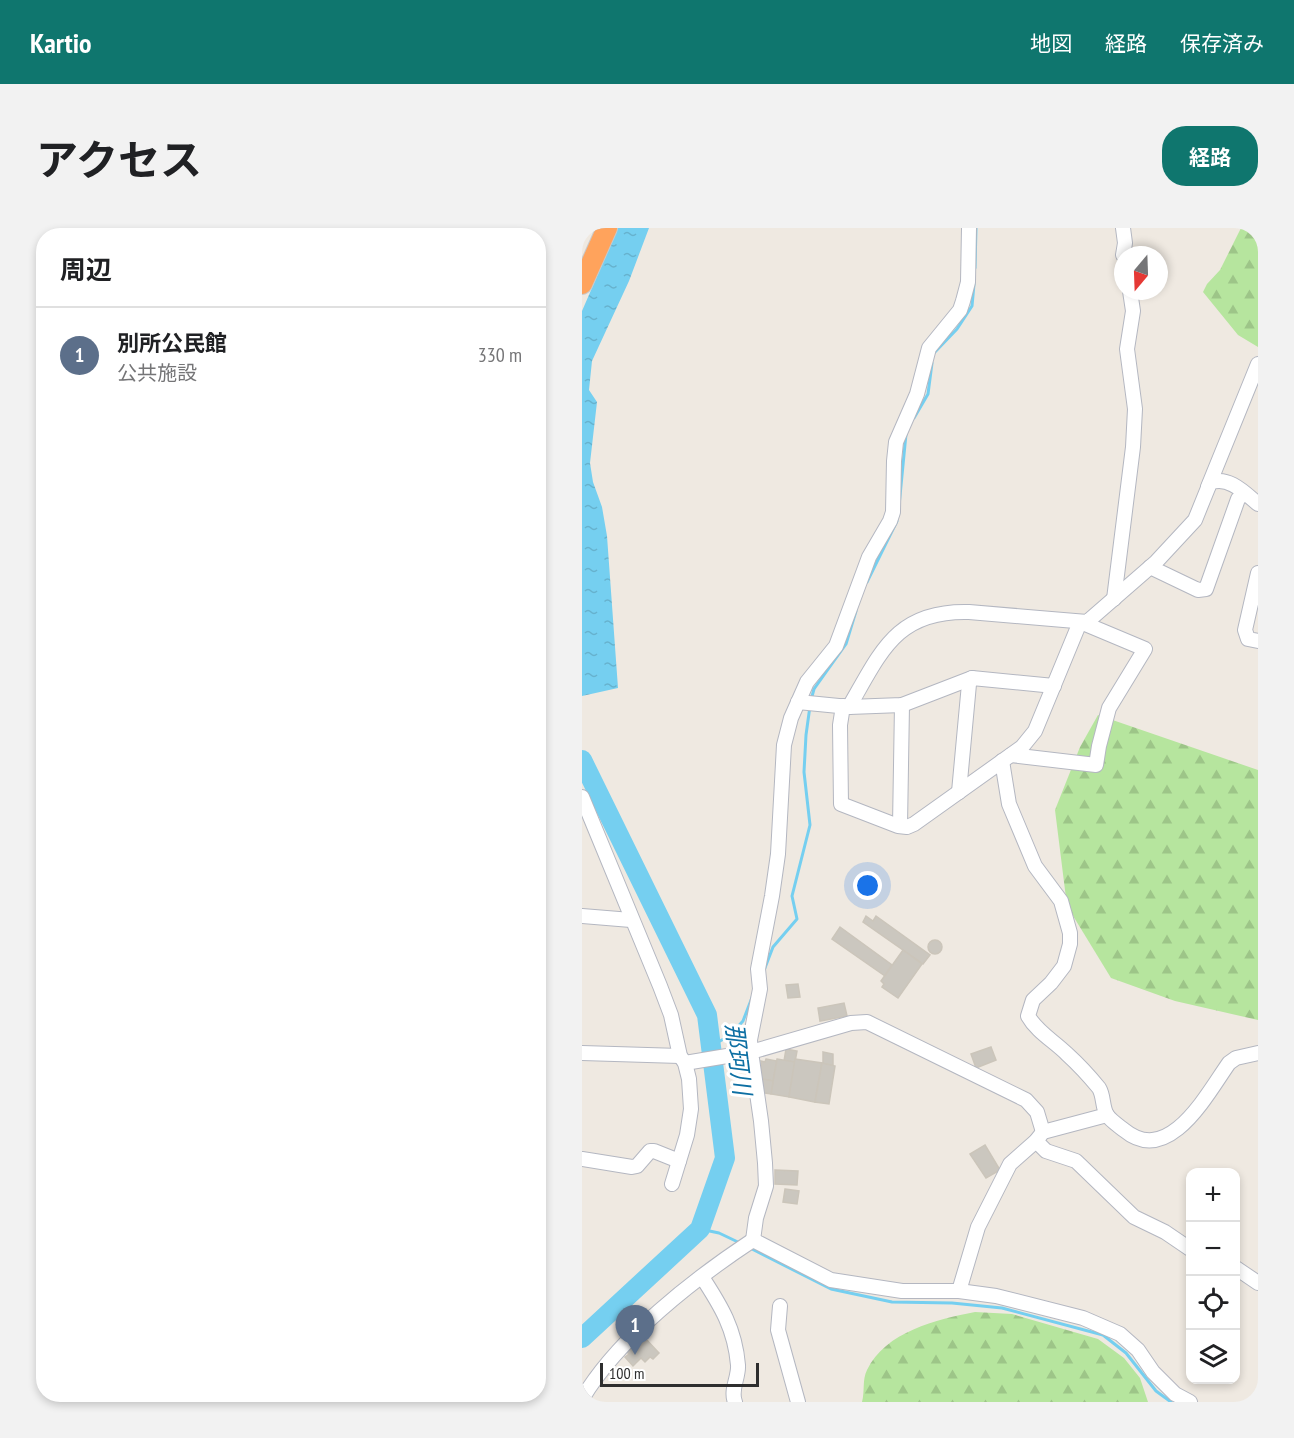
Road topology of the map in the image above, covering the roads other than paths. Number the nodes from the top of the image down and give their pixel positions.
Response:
1 (607, 228) edge
2 (969, 228) edge
3 (1123, 228) edge
4 (1125, 246) edge
5 (582, 284) edge
6 (1131, 300) edge
7 (1258, 364) edge
8 (1208, 487) junction
9 (1244, 494) junction
10 (1258, 504) edge
11 (1150, 567) junction
12 (1258, 573) edge
13 (1114, 598) junction
14 (1082, 623) junction
15 (1258, 641) edge
16 (972, 678) junction
17 (1053, 686) junction
18 (798, 702) junction
19 (902, 705) junction
20 (846, 707) junction
21 (1007, 758) junction
22 (959, 792) junction
23 (582, 797) edge
24 (900, 826) junction
25 (582, 916) edge
26 (631, 920) junction
27 (582, 1053) edge
28 (748, 1053) junction
29 (1258, 1053) edge
30 (685, 1061) junction
31 (1107, 1115) junction
32 (1040, 1137) junction
33 (582, 1160) edge
34 (679, 1161) junction
35 (672, 1184) dead end
36 (753, 1240) junction
37 (1186, 1246) edge
38 (1240, 1271) edge
39 (702, 1277) junction
40 (1258, 1282) edge
41 (959, 1292) junction
42 (780, 1306) dead end
43 (582, 1399) edge
44 (735, 1402) edge
45 (798, 1402) edge
46 (1190, 1402) edge

1 - 5 highway
2 - 18 street
3 - 4 street
6 - 13 street
7 - 8 street
8 - 9 street
8 - 11 street
9 - 10 street
9 - 11 street
11 - 13 street
12 - 15 street
13 - 14 street
14 - 17 street
14 - 20 street
14 - 21 street
16 - 17 street
16 - 19 street
16 - 22 street
17 - 21 street
18 - 20 street
18 - 28 street
19 - 20 street
19 - 24 street
20 - 24 street
21 - 22 street
21 - 31 street
22 - 24 street
23 - 26 street
25 - 26 street
26 - 30 street
27 - 30 street
28 - 30 street
28 - 32 street
28 - 36 street
29 - 31 street
30 - 34 street
31 - 32 street
32 - 37 street
32 - 41 street
33 - 34 street
34 - 35 street
36 - 39 street
36 - 41 street
38 - 40 street
39 - 43 street
39 - 44 street
41 - 46 street
42 - 45 street

